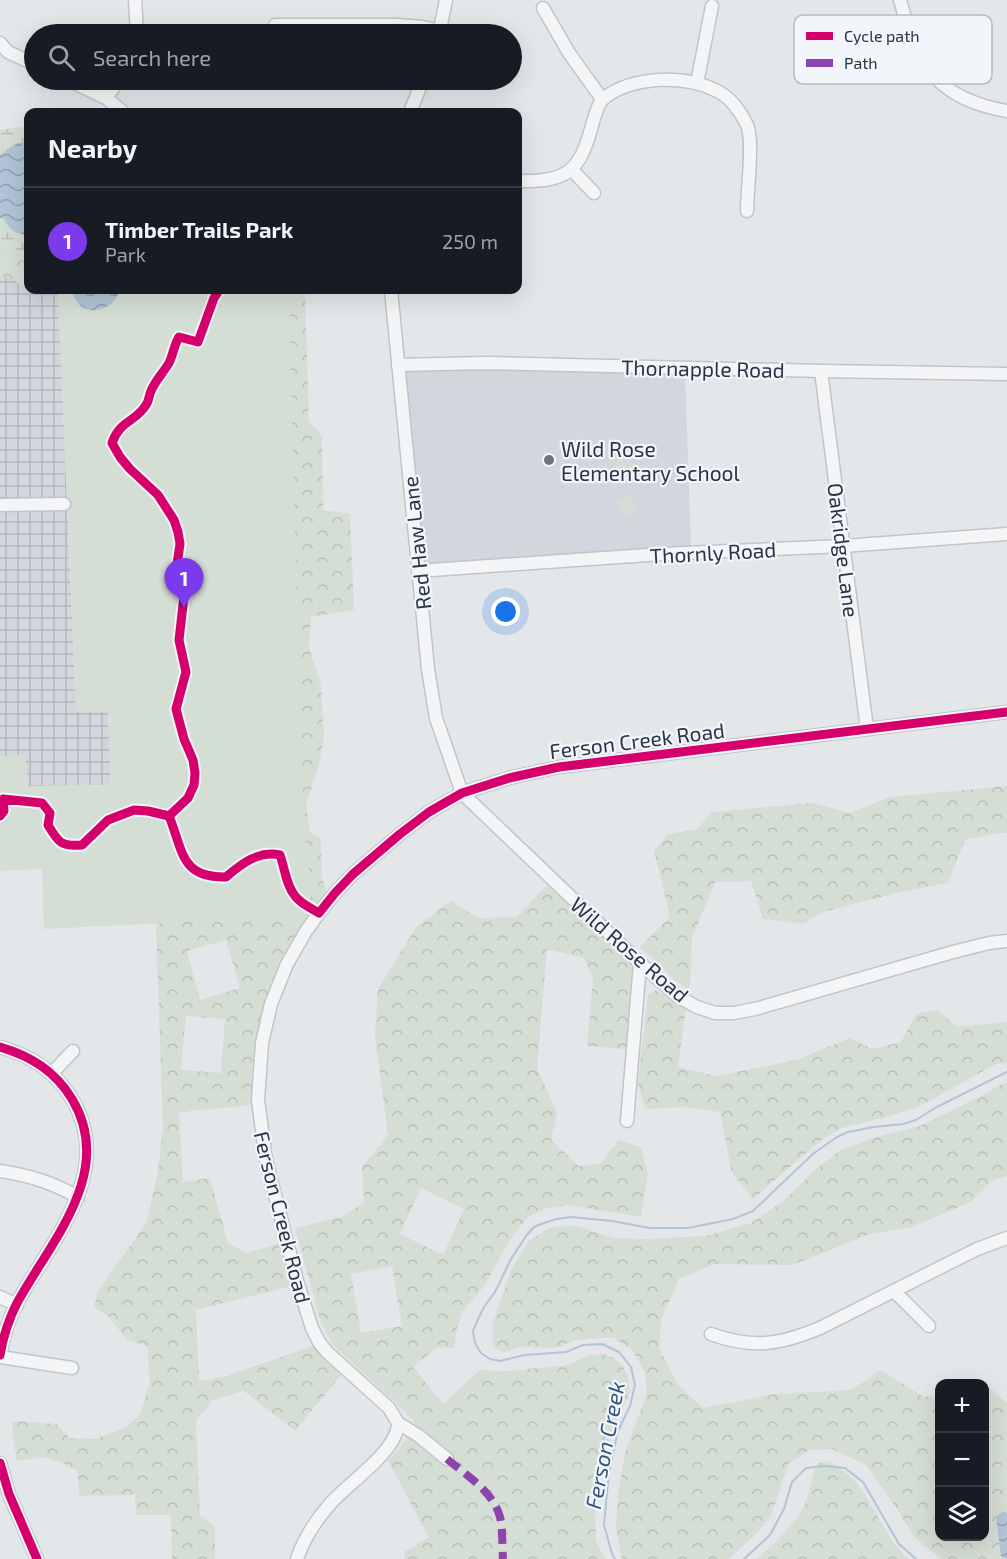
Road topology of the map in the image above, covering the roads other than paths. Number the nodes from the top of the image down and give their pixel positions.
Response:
1 (135, 0) edge
2 (446, 0) edge
3 (900, 0) edge
4 (712, 6) dead end
5 (543, 8) dead end
6 (904, 15) edge
7 (136, 24) edge
8 (441, 24) edge
9 (0, 43) edge
10 (24, 59) edge
11 (697, 83) junction
12 (942, 84) edge
13 (89, 90) edge
14 (112, 90) edge
15 (419, 90) edge
16 (106, 98) junction
17 (602, 99) junction
18 (118, 108) edge
19 (412, 108) edge
20 (1007, 111) edge
21 (572, 170) junction
22 (522, 181) edge
23 (594, 193) dead end
24 (747, 211) dead end
25 (391, 294) edge
26 (398, 365) junction
27 (821, 371) junction
28 (1007, 374) edge
29 (64, 504) dead end
30 (0, 505) edge
31 (1007, 534) edge
32 (843, 546) junction
33 (418, 571) junction
34 (1007, 712) edge
35 (867, 729) junction
36 (462, 793) junction
37 (1007, 941) edge
38 (640, 963) junction
39 (0, 1047) edge
40 (73, 1051) dead end
41 (52, 1073) junction
42 (627, 1121) dead end
43 (0, 1171) edge
44 (78, 1197) junction
45 (1007, 1239) edge
46 (894, 1291) junction
47 (0, 1297) edge
48 (16, 1305) junction
49 (929, 1326) dead end
50 (711, 1334) dead end
51 (0, 1356) edge
52 (72, 1368) dead end
53 (398, 1423) junction
54 (447, 1459) dead end
55 (0, 1463) edge
56 (37, 1559) edge
57 (297, 1559) edge

1 - 7 street
2 - 8 street
3 - 6 street
4 - 11 street
5 - 17 street
9 - 10 street
11 - 17 street
11 - 24 street
12 - 20 street
13 - 16 street
14 - 16 street
15 - 19 street
16 - 18 street
17 - 21 street
21 - 22 street
21 - 23 street
25 - 26 street, Red Haw Lane
26 - 27 street, Thornapple Road
26 - 33 street, Red Haw Lane
27 - 28 street, Thornapple Road
27 - 32 street, Oakridge Lane
29 - 30 street
31 - 32 street, Thornly Road
32 - 33 street, Thornly Road
32 - 35 street, Oakridge Lane
33 - 36 street, Red Haw Lane
34 - 35 street, Ferson Creek Road
35 - 36 street, Ferson Creek Road
36 - 38 street, Wild Rose Road
36 - 53 street, Ferson Creek Road
37 - 38 street, Wild Rose Road
38 - 42 street
39 - 41 street
40 - 41 street
41 - 44 street
43 - 44 street
44 - 48 street
45 - 46 street
46 - 49 street
46 - 50 street
47 - 48 street
48 - 51 street
51 - 52 street
53 - 54 street, Ferson Creek Road
53 - 57 street
55 - 56 street

